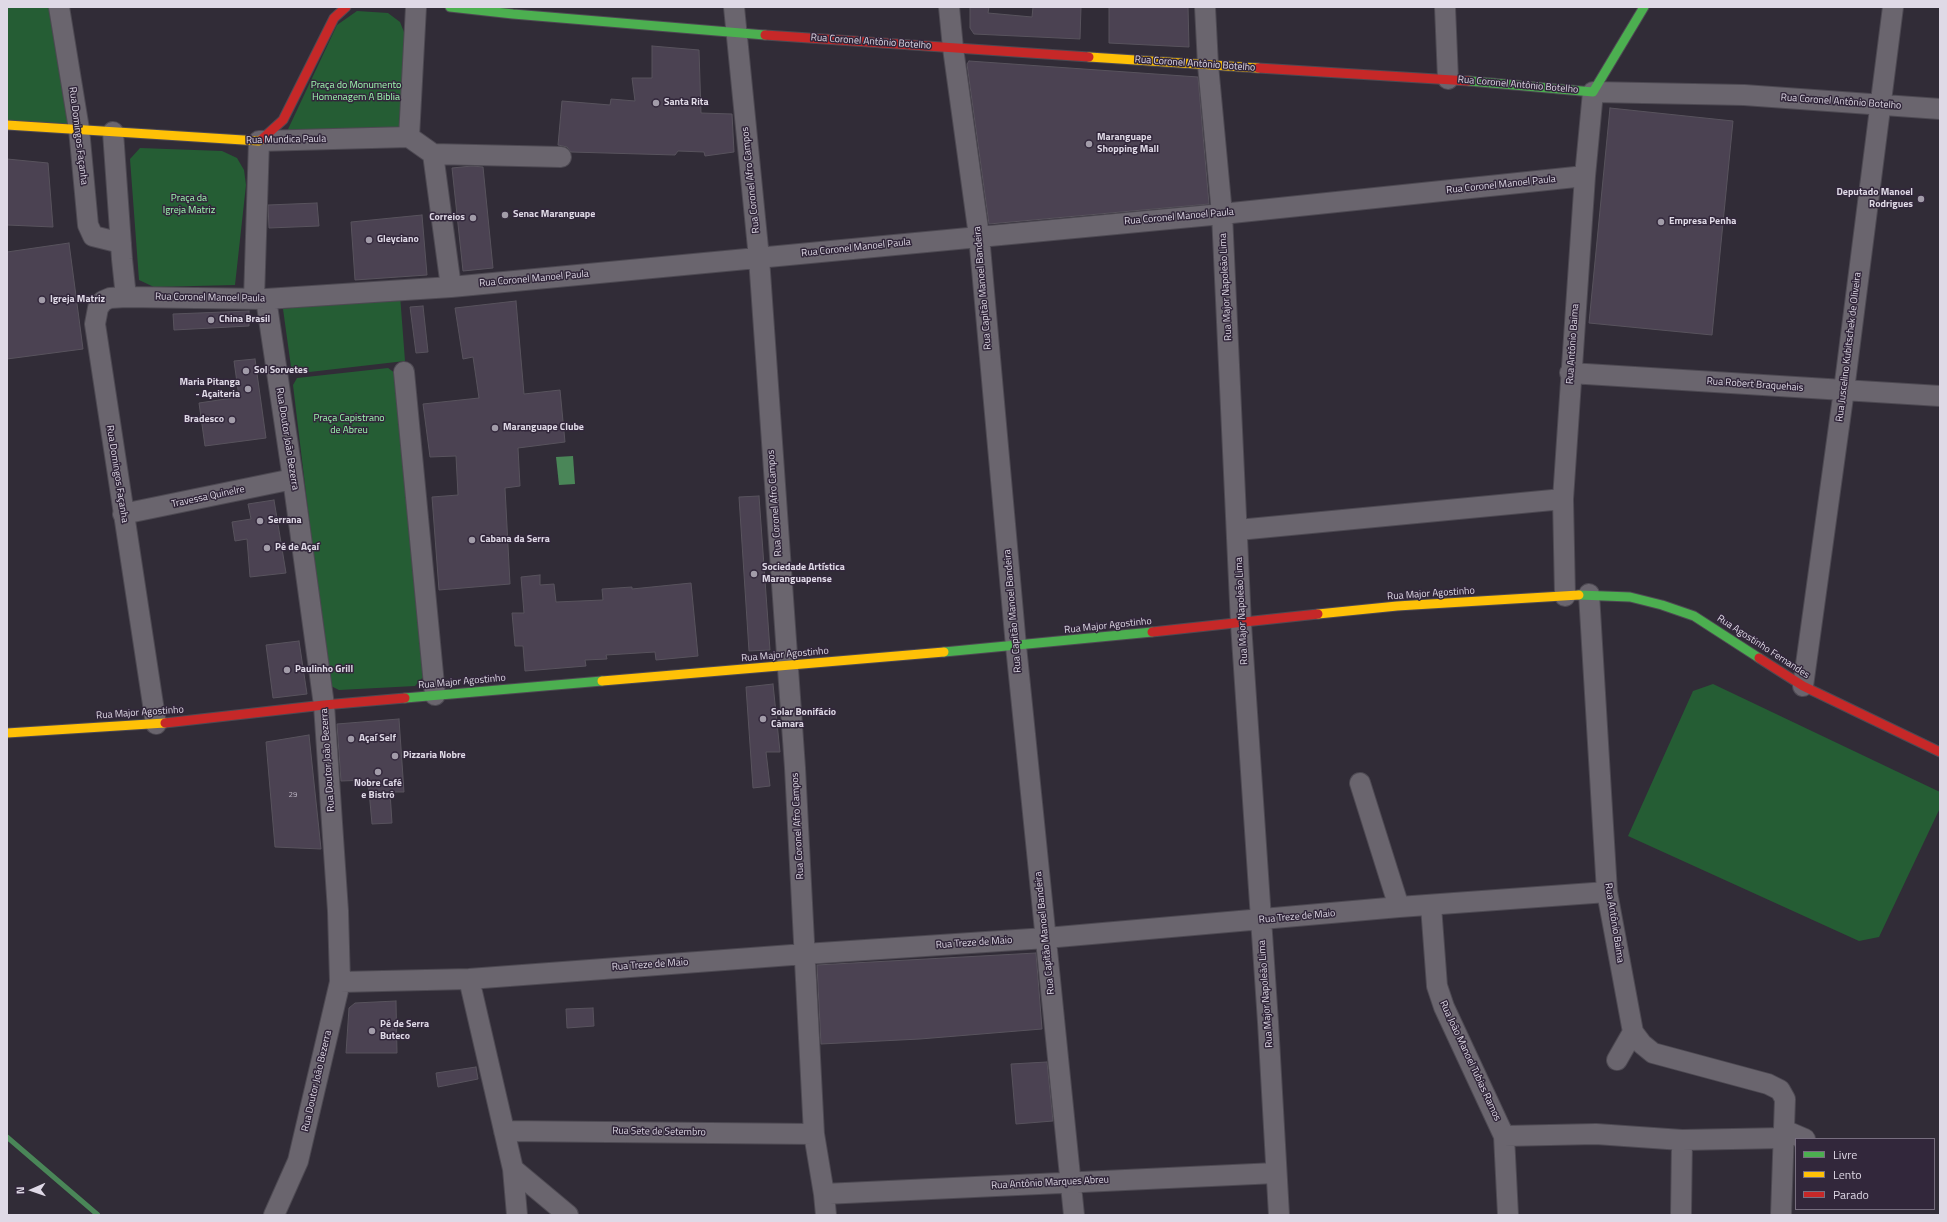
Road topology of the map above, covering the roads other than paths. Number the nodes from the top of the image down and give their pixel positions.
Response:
1 (59, 7) edge
2 (346, 7) edge
3 (416, 7) edge
4 (450, 7) edge
5 (734, 7) edge
6 (949, 7) edge
7 (1205, 7) edge
8 (1445, 7) edge
9 (1644, 7) edge
10 (1893, 7) edge
11 (514, 11) edge
12 (316, 33) dead end
13 (736, 33) junction
14 (953, 48) junction
15 (1208, 65) junction
16 (1448, 79) junction
17 (1593, 92) junction
18 (1880, 105) junction
19 (1940, 109) edge
20 (283, 120) junction
21 (7, 125) edge
22 (79, 129) junction
23 (113, 132) junction
24 (409, 137) junction
25 (259, 141) junction
26 (433, 154) junction
27 (561, 157) dead end
28 (1585, 176) junction
29 (1222, 214) junction
30 (979, 236) junction
31 (121, 243) junction
32 (759, 258) junction
33 (451, 287) junction
34 (126, 297) junction
35 (260, 299) junction
36 (404, 372) dead end
37 (1570, 373) junction
38 (1844, 390) junction
39 (1940, 396) edge
40 (293, 479) junction
41 (1563, 499) junction
42 (123, 514) junction
43 (1238, 530) junction
44 (1590, 594) junction
45 (1565, 596) junction
46 (1241, 624) junction
47 (1016, 646) junction
48 (786, 666) junction
49 (1803, 686) junction
50 (435, 695) junction
51 (324, 705) junction
52 (156, 724) junction
53 (7, 732) edge
54 (1940, 752) edge
55 (1360, 783) dead end
56 (1607, 892) junction
57 (1431, 906) junction
58 (1399, 907) junction
59 (1261, 920) junction
60 (1046, 938) junction
61 (805, 954) junction
62 (470, 979) junction
63 (340, 982) junction
64 (1633, 1032) junction
65 (1617, 1060) dead end
66 (504, 1131) junction
67 (814, 1134) junction
68 (1783, 1134) junction
69 (1504, 1136) junction
70 (1801, 1138) edge
71 (1682, 1140) junction
72 (513, 1169) junction
73 (1276, 1173) junction
74 (1071, 1182) junction
75 (824, 1194) junction
76 (274, 1215) edge
77 (517, 1215) edge
78 (568, 1215) edge
79 (826, 1215) edge
80 (1074, 1215) edge
81 (1279, 1215) edge
82 (1508, 1215) edge
83 (1681, 1215) edge
84 (1781, 1215) edge

1 - 22 street, Rua Domingos Façanha
2 - 20 street
3 - 24 street
4 - 11 street, Rua Coronel Antônio Botelho
5 - 13 street, Rua Coronel Afro Campos
6 - 14 street, Rua Capitão Manoel Bandeira
7 - 15 street, Rua Major Napoleão Lima
8 - 16 street
9 - 17 street
10 - 18 street, Rua Juscelino Kubitschek de Oliveira
11 - 13 street, Rua Coronel Antônio Botelho
12 - 20 street
13 - 14 street, Rua Coronel Antônio Botelho
13 - 32 street, Rua Coronel Afro Campos
14 - 15 street, Rua Coronel Antônio Botelho
14 - 30 street, Rua Capitão Manoel Bandeira
15 - 16 street, Rua Coronel Antônio Botelho
15 - 29 street, Rua Major Napoleão Lima
16 - 17 street, Rua Coronel Antônio Botelho
17 - 18 street, Rua Coronel Antônio Botelho
17 - 28 street, Rua Antônio Baima
18 - 19 street, Rua Coronel Antônio Botelho
18 - 38 street, Rua Juscelino Kubitschek de Oliveira
20 - 25 street
21 - 22 street, Rua Mundica Paula
22 - 23 street, Rua Mundica Paula
22 - 31 street, Rua Domingos Façanha
23 - 25 street, Rua Mundica Paula
23 - 31 street
24 - 25 street, Rua Mundica Paula
24 - 26 street
25 - 35 street, Rua Doutor João Bezerra
26 - 27 street
26 - 33 street
28 - 29 street, Rua Coronel Manoel Paula
28 - 37 street, Rua Antônio Baima
29 - 30 street, Rua Coronel Manoel Paula
29 - 43 street, Rua Major Napoleão Lima
30 - 32 street, Rua Coronel Manoel Paula
30 - 47 street, Rua Capitão Manoel Bandeira
31 - 34 street
32 - 33 street, Rua Coronel Manoel Paula
32 - 48 street, Rua Coronel Afro Campos
33 - 35 street, Rua Coronel Manoel Paula
34 - 35 street, Rua Coronel Manoel Paula
34 - 42 street, Rua Domingos Façanha
35 - 40 street, Rua Doutor João Bezerra
36 - 50 street
37 - 38 street, Rua Robert Braquehais
37 - 41 street, Rua Antônio Baima
38 - 39 street, Rua Robert Braquehais
38 - 49 street, Rua Juscelino Kubitschek de Oliveira
40 - 42 street, Travessa Quinelre
40 - 51 street, Rua Doutor João Bezerra
41 - 43 street
41 - 45 street, Rua Antônio Baima
42 - 52 street, Rua Domingos Façanha
43 - 46 street, Rua Major Napoleão Lima
44 - 45 street, Rua Agostinho Fernandes
44 - 49 street, Rua Agostinho Fernandes
44 - 56 street, Rua Antônio Baima
45 - 46 street, Rua Major Agostinho
46 - 47 street, Rua Major Agostinho
46 - 59 street, Rua Major Napoleão Lima
47 - 48 street, Rua Major Agostinho
47 - 60 street, Rua Capitão Manoel Bandeira
48 - 50 street, Rua Major Agostinho
48 - 61 street, Rua Coronel Afro Campos
49 - 54 street, Rua Agostinho Fernandes
50 - 51 street, Rua Major Agostinho
51 - 52 street, Rua Major Agostinho
51 - 63 street, Rua Doutor João Bezerra
52 - 53 street, Rua Major Agostinho
55 - 58 street
56 - 57 street, Rua Treze de Maio
56 - 64 street, Rua Antônio Baima
57 - 58 street, Rua Treze de Maio
57 - 69 street, Rua João Manoel Tubias Ramos
58 - 59 street, Rua Treze de Maio
59 - 60 street, Rua Treze de Maio
59 - 73 street, Rua Major Napoleão Lima
60 - 61 street, Rua Treze de Maio
60 - 74 street, Rua Capitão Manoel Bandeira
61 - 62 street, Rua Treze de Maio
61 - 67 street, Rua Coronel Afro Campos
62 - 63 street, Rua Treze de Maio
62 - 66 street
63 - 76 street, Rua Doutor João Bezerra
64 - 65 street
64 - 68 street, Rua Antônio Baima
66 - 67 street, Rua Sete de Setembro
66 - 72 street
67 - 75 street, Rua Coronel Afro Campos
68 - 70 street
68 - 71 street
68 - 84 street
69 - 71 street
69 - 82 street, Rua João Manoel Tubias Ramos
71 - 83 street
72 - 77 street
72 - 78 street
73 - 74 street, Rua Antônio Marques Abreu
73 - 81 street, Rua Major Napoleão Lima
74 - 75 street, Rua Antônio Marques Abreu
74 - 80 street, Rua Capitão Manoel Bandeira
75 - 79 street, Rua Coronel Afro Campos

